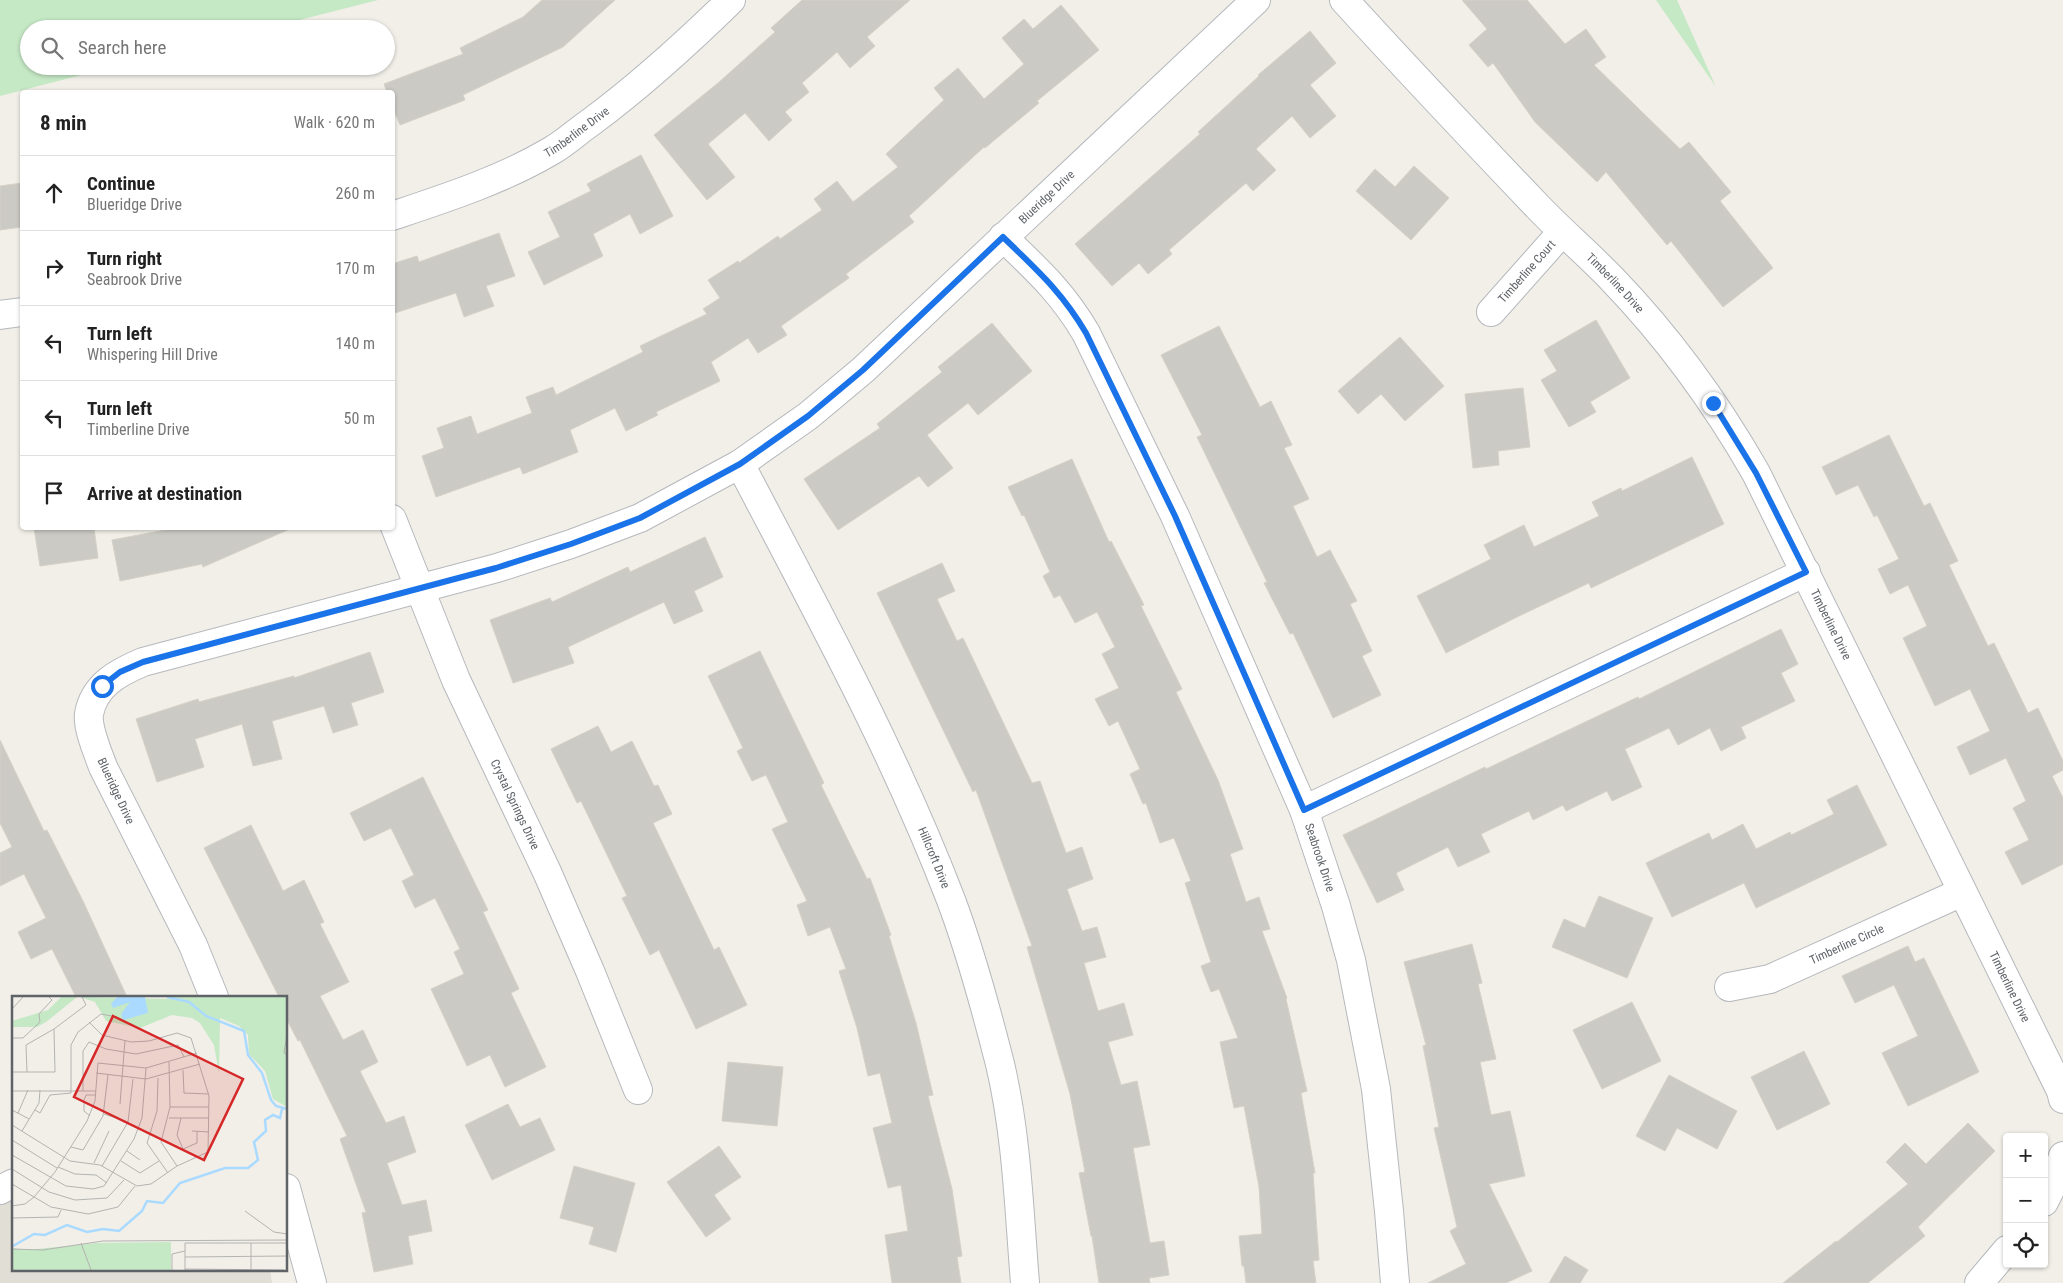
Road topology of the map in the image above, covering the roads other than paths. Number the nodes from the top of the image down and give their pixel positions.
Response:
1 (732, 0) edge
2 (1256, 0) edge
3 (1344, 0) edge
4 (395, 215) edge
5 (1562, 232) junction
6 (1003, 237) junction
7 (20, 312) edge
8 (1491, 312) dead end
9 (0, 315) edge
10 (740, 464) junction
11 (395, 527) edge
12 (1806, 572) junction
13 (418, 587) junction
14 (1304, 810) junction
15 (1962, 892) junction
16 (1729, 987) dead end
17 (214, 996) edge
18 (638, 1090) dead end
19 (2063, 1099) edge
20 (2060, 1166) edge
21 (12, 1184) edge
22 (0, 1190) edge
23 (2048, 1193) edge
24 (288, 1195) edge
25 (2003, 1255) edge
26 (312, 1283) edge
27 (1025, 1283) edge
28 (1394, 1283) edge
29 (1979, 1283) edge

1 - 4 street, Timberline Drive
2 - 6 street, Blueridge Drive
3 - 5 street, Timberline Drive
5 - 8 street, Timberline Court
5 - 12 street, Timberline Drive
6 - 10 street, Blueridge Drive
6 - 14 street, Seabrook Drive
7 - 9 street
10 - 13 street, Blueridge Drive
10 - 27 street, Hillcroft Drive
11 - 13 street, Crystal Springs Drive
12 - 14 street
12 - 15 street, Timberline Drive
13 - 17 street, Blueridge Drive
13 - 18 street, Crystal Springs Drive
14 - 28 street, Seabrook Drive
15 - 16 street, Timberline Circle
15 - 19 street, Timberline Drive
20 - 23 street
21 - 22 street
24 - 26 street
25 - 29 street

